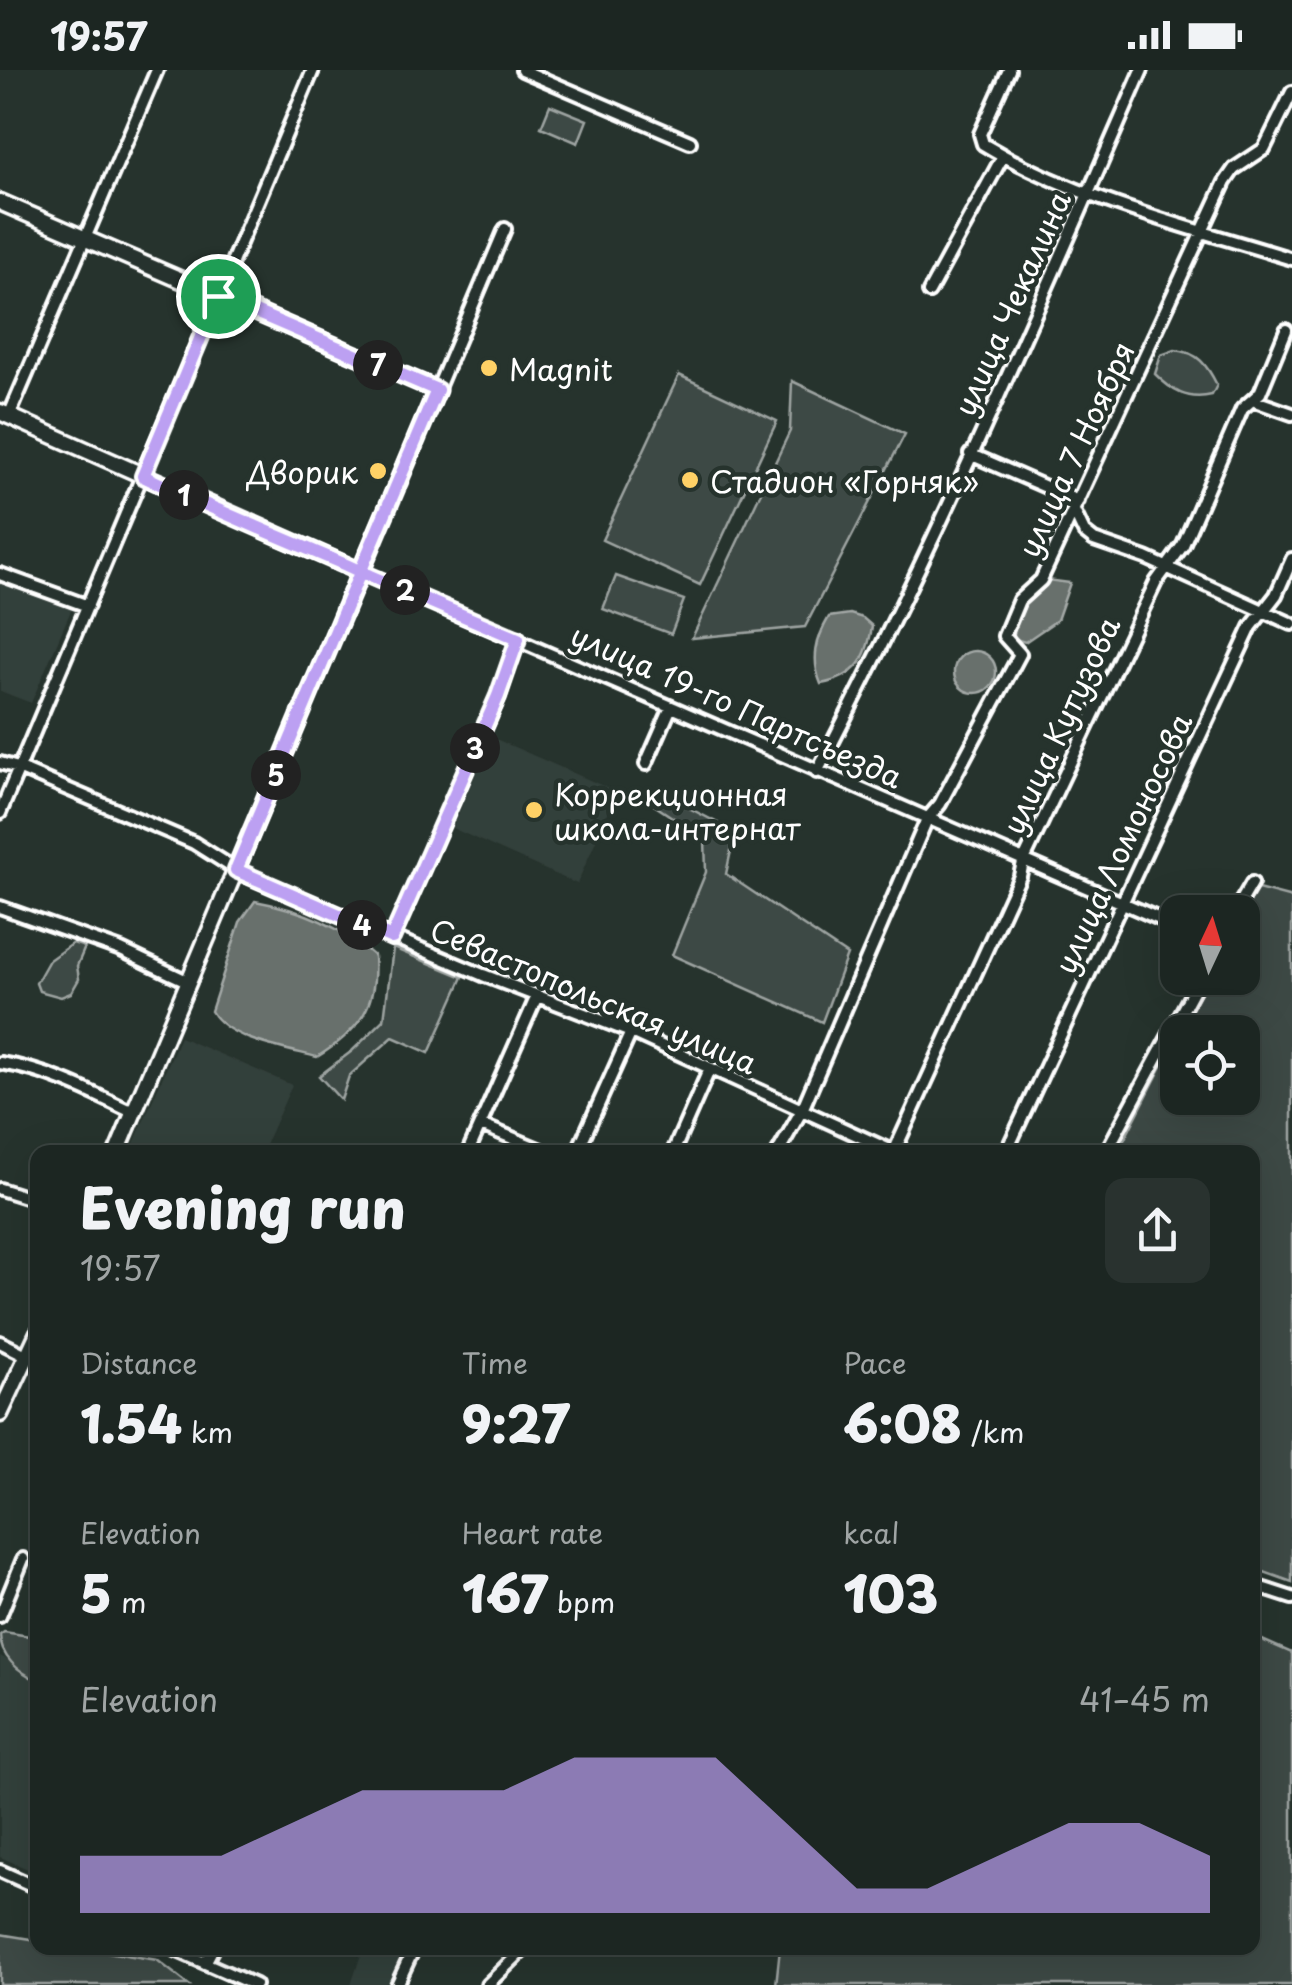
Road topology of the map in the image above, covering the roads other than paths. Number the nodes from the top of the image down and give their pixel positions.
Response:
1 (156, 70) edge
2 (313, 70) edge
3 (522, 70) edge
4 (1008, 70) edge
5 (1142, 70) edge
6 (1292, 92) edge
7 (690, 142) dead end
8 (1003, 156) junction
9 (1088, 193) junction
10 (0, 202) edge
11 (505, 229) dead end
12 (1204, 232) junction
13 (85, 238) junction
14 (1292, 259) edge
15 (929, 292) dead end
16 (218, 296) junction
17 (1286, 330) dead end
18 (437, 390) junction
19 (1255, 401) junction
20 (5, 414) edge
21 (1292, 414) edge
22 (970, 454) junction
23 (143, 476) junction
24 (1076, 506) junction
25 (1292, 559) edge
26 (1166, 569) junction
27 (361, 572) junction
28 (0, 574) edge
29 (88, 606) junction
30 (1261, 613) junction
31 (1292, 624) edge
32 (518, 639) junction
33 (672, 707) junction
34 (0, 763) edge
35 (646, 764) dead end
36 (18, 768) junction
37 (817, 772) junction
38 (0, 812) edge
39 (928, 819) junction
40 (1022, 862) junction
41 (236, 870) junction
42 (1252, 884) dead end
43 (1245, 895) edge
44 (1120, 904) junction
45 (0, 907) edge
46 (1160, 920) edge
47 (392, 938) junction
48 (190, 982) junction
49 (1191, 995) edge
50 (537, 996) junction
51 (631, 1032) junction
52 (0, 1063) edge
53 (710, 1068) junction
54 (802, 1110) junction
55 (134, 1113) junction
56 (480, 1124) junction
57 (120, 1145) edge
58 (471, 1145) edge
59 (530, 1145) edge
60 (580, 1145) edge
61 (676, 1145) edge
62 (782, 1145) edge
63 (879, 1145) edge
64 (897, 1145) edge
65 (1009, 1145) edge
66 (1110, 1145) edge
67 (0, 1189) edge
68 (30, 1198) edge
69 (0, 1342) edge
70 (30, 1357) edge
71 (30, 1363) edge
72 (0, 1414) edge
73 (23, 1559) dead end
74 (1260, 1588) edge
75 (1292, 1598) edge
76 (0, 1616) edge
77 (0, 1872) edge
78 (30, 1885) edge
79 (187, 1955) edge
80 (209, 1955) edge
81 (411, 1955) edge
82 (518, 1955) edge
83 (205, 1963) junction
84 (254, 1985) edge
85 (397, 1985) edge
86 (487, 1985) edge

1 - 13 street
2 - 16 street
3 - 7 street
4 - 8 street
5 - 9 street, улица Чекалина
6 - 12 street, улица 7 Ноября
8 - 9 street
8 - 15 street
9 - 12 street
9 - 22 street, улица Чекалина
10 - 13 street
11 - 18 street
12 - 14 street
12 - 24 street, улица 7 Ноября
13 - 16 street
13 - 20 street
16 - 18 street
16 - 23 street
17 - 19 street, улица Кутузова
18 - 27 street
19 - 21 street
19 - 26 street, улица Кутузова
20 - 23 street, улица 19-го Партсъезда
22 - 24 street
22 - 37 street, улица Чекалина
23 - 27 street, улица 19-го Партсъезда
23 - 29 street
24 - 26 street
24 - 39 street, улица 7 Ноября
25 - 30 street, улица Ломоносова
26 - 30 street
26 - 40 street, улица Кутузова
27 - 32 street, улица 19-го Партсъезда
27 - 41 street
28 - 29 street
29 - 36 street
30 - 31 street
30 - 44 street, улица Ломоносова
32 - 33 street, улица 19-го Партсъезда
32 - 47 street
33 - 35 street
33 - 37 street, улица 19-го Партсъезда
34 - 36 street, Севастопольская улица
36 - 38 street
36 - 41 street, Севастопольская улица
37 - 39 street, улица 19-го Партсъезда
39 - 40 street, улица 19-го Партсъезда
39 - 54 street, улица 7 Ноября
40 - 44 street, улица 19-го Партсъезда
40 - 64 street, улица Кутузова
41 - 47 street, Севастопольская улица
41 - 48 street
42 - 43 street
44 - 46 street, улица 19-го Партсъезда
44 - 65 street, улица Ломоносова
45 - 48 street
47 - 50 street, Севастопольская улица
48 - 55 street
49 - 66 street
50 - 51 street, Севастопольская улица
50 - 56 street
51 - 53 street, Севастопольская улица
51 - 60 street
52 - 55 street
53 - 54 street, Севастопольская улица
53 - 61 street
54 - 62 street, улица 7 Ноября
54 - 63 street, Севастопольская улица
55 - 57 street
56 - 58 street
56 - 59 street
67 - 68 street
69 - 70 street
71 - 72 street
73 - 76 street
74 - 75 street
77 - 78 street
79 - 83 street
80 - 83 street
81 - 85 street
82 - 86 street
83 - 84 street

